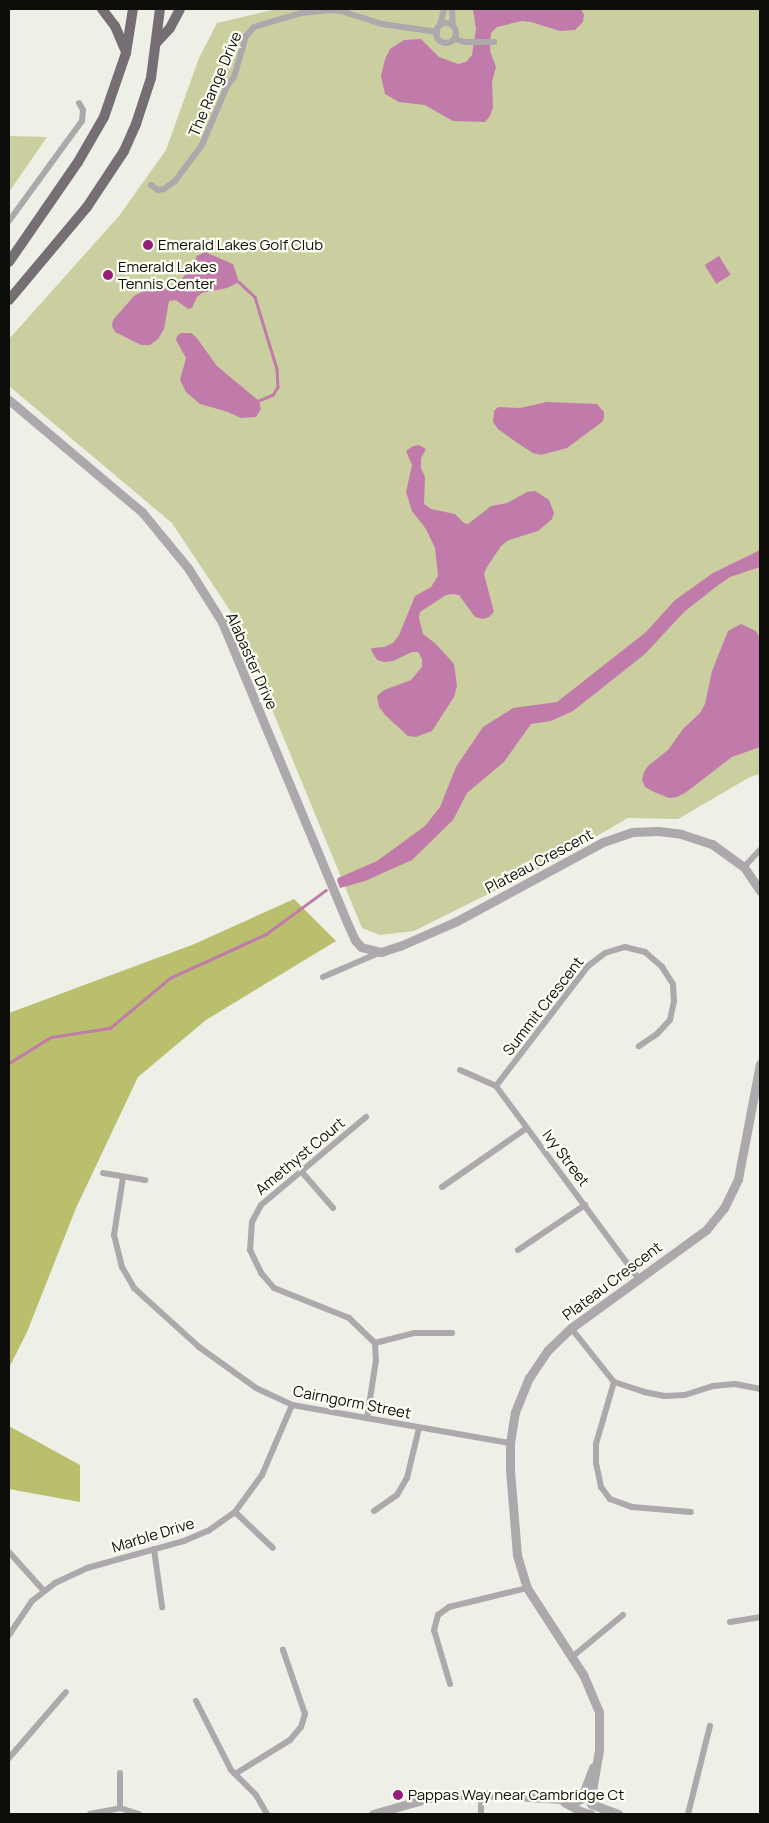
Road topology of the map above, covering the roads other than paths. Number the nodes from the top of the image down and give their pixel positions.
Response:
1 (102, 9) edge
2 (133, 9) edge
3 (160, 9) edge
4 (180, 9) edge
5 (444, 9) edge
6 (452, 9) edge
7 (453, 26) junction
8 (438, 28) junction
9 (455, 38) junction
10 (157, 42) junction
11 (494, 42) dead end
12 (126, 52) junction
13 (79, 103) dead end
14 (151, 185) dead end
15 (9, 221) edge
16 (9, 262) edge
17 (9, 300) edge
18 (9, 400) edge
19 (760, 850) edge
20 (744, 867) junction
21 (760, 891) edge
22 (381, 952) junction
23 (323, 977) dead end
24 (639, 1046) dead end
25 (760, 1064) edge
26 (460, 1070) dead end
27 (496, 1086) junction
28 (366, 1117) dead end
29 (527, 1128) junction
30 (301, 1171) junction
31 (103, 1173) dead end
32 (122, 1177) junction
33 (145, 1180) dead end
34 (442, 1188) dead end
35 (585, 1205) junction
36 (333, 1208) dead end
37 (518, 1250) dead end
38 (638, 1278) junction
39 (571, 1328) junction
40 (452, 1333) dead end
41 (375, 1343) junction
42 (614, 1382) junction
43 (760, 1389) edge
44 (292, 1405) junction
45 (367, 1418) junction
46 (419, 1428) junction
47 (510, 1443) junction
48 (374, 1511) dead end
49 (235, 1512) junction
50 (691, 1512) dead end
51 (273, 1548) dead end
52 (154, 1549) junction
53 (9, 1552) edge
54 (527, 1588) junction
55 (44, 1591) junction
56 (162, 1607) dead end
57 (623, 1615) dead end
58 (760, 1617) edge
59 (730, 1622) dead end
60 (9, 1635) edge
61 (283, 1650) dead end
62 (572, 1657) junction
63 (450, 1684) dead end
64 (66, 1692) dead end
65 (196, 1701) dead end
66 (710, 1726) dead end
67 (9, 1758) edge
68 (120, 1773) dead end
69 (235, 1774) junction
70 (481, 1794) junction
71 (585, 1806) edge
72 (120, 1808) junction
73 (90, 1814) edge
74 (139, 1814) edge
75 (267, 1814) edge
76 (373, 1814) edge
77 (480, 1814) edge
78 (618, 1814) edge
79 (688, 1814) edge

1 - 12 main road
2 - 12 main road
3 - 10 main road
4 - 10 main road
5 - 8 street
6 - 7 street
7 - 8 street
7 - 9 street
8 - 9 street
8 - 14 street, The Range Drive
9 - 11 street
10 - 17 main road
12 - 16 main road
13 - 15 street
18 - 22 street, Alabaster Drive
19 - 20 street
20 - 21 street, Plateau Crescent
20 - 22 street, Plateau Crescent
22 - 23 street, Plateau Crescent
24 - 27 street, Summit Crescent
25 - 38 street, Plateau Crescent
26 - 27 street, Ivy Street
27 - 29 street, Ivy Street
28 - 30 street, Amethyst Court
29 - 34 street
29 - 35 street, Ivy Street
30 - 36 street
30 - 41 street, Amethyst Court
31 - 32 street
32 - 33 street
32 - 44 street, Cairngorm Street
35 - 37 street
35 - 38 street, Ivy Street
38 - 39 street, Plateau Crescent
39 - 42 street
39 - 47 street, Plateau Crescent
40 - 41 street
41 - 45 street
42 - 43 street
42 - 50 street
44 - 45 street, Cairngorm Street
44 - 49 street, Marble Drive
45 - 46 street, Cairngorm Street
46 - 47 street, Cairngorm Street
46 - 48 street
47 - 54 street, Plateau Crescent
49 - 51 street
49 - 52 street, Marble Drive
52 - 55 street, Marble Drive
52 - 56 street
53 - 55 street
54 - 62 street, Plateau Crescent
54 - 63 street
55 - 60 street, Marble Drive
57 - 62 street
58 - 59 street
61 - 69 street
62 - 71 street, Plateau Crescent
64 - 67 street
65 - 69 street
66 - 79 street
68 - 72 street
69 - 75 street
70 - 71 street
70 - 76 street
70 - 77 street
71 - 78 street
72 - 73 street
72 - 74 street

